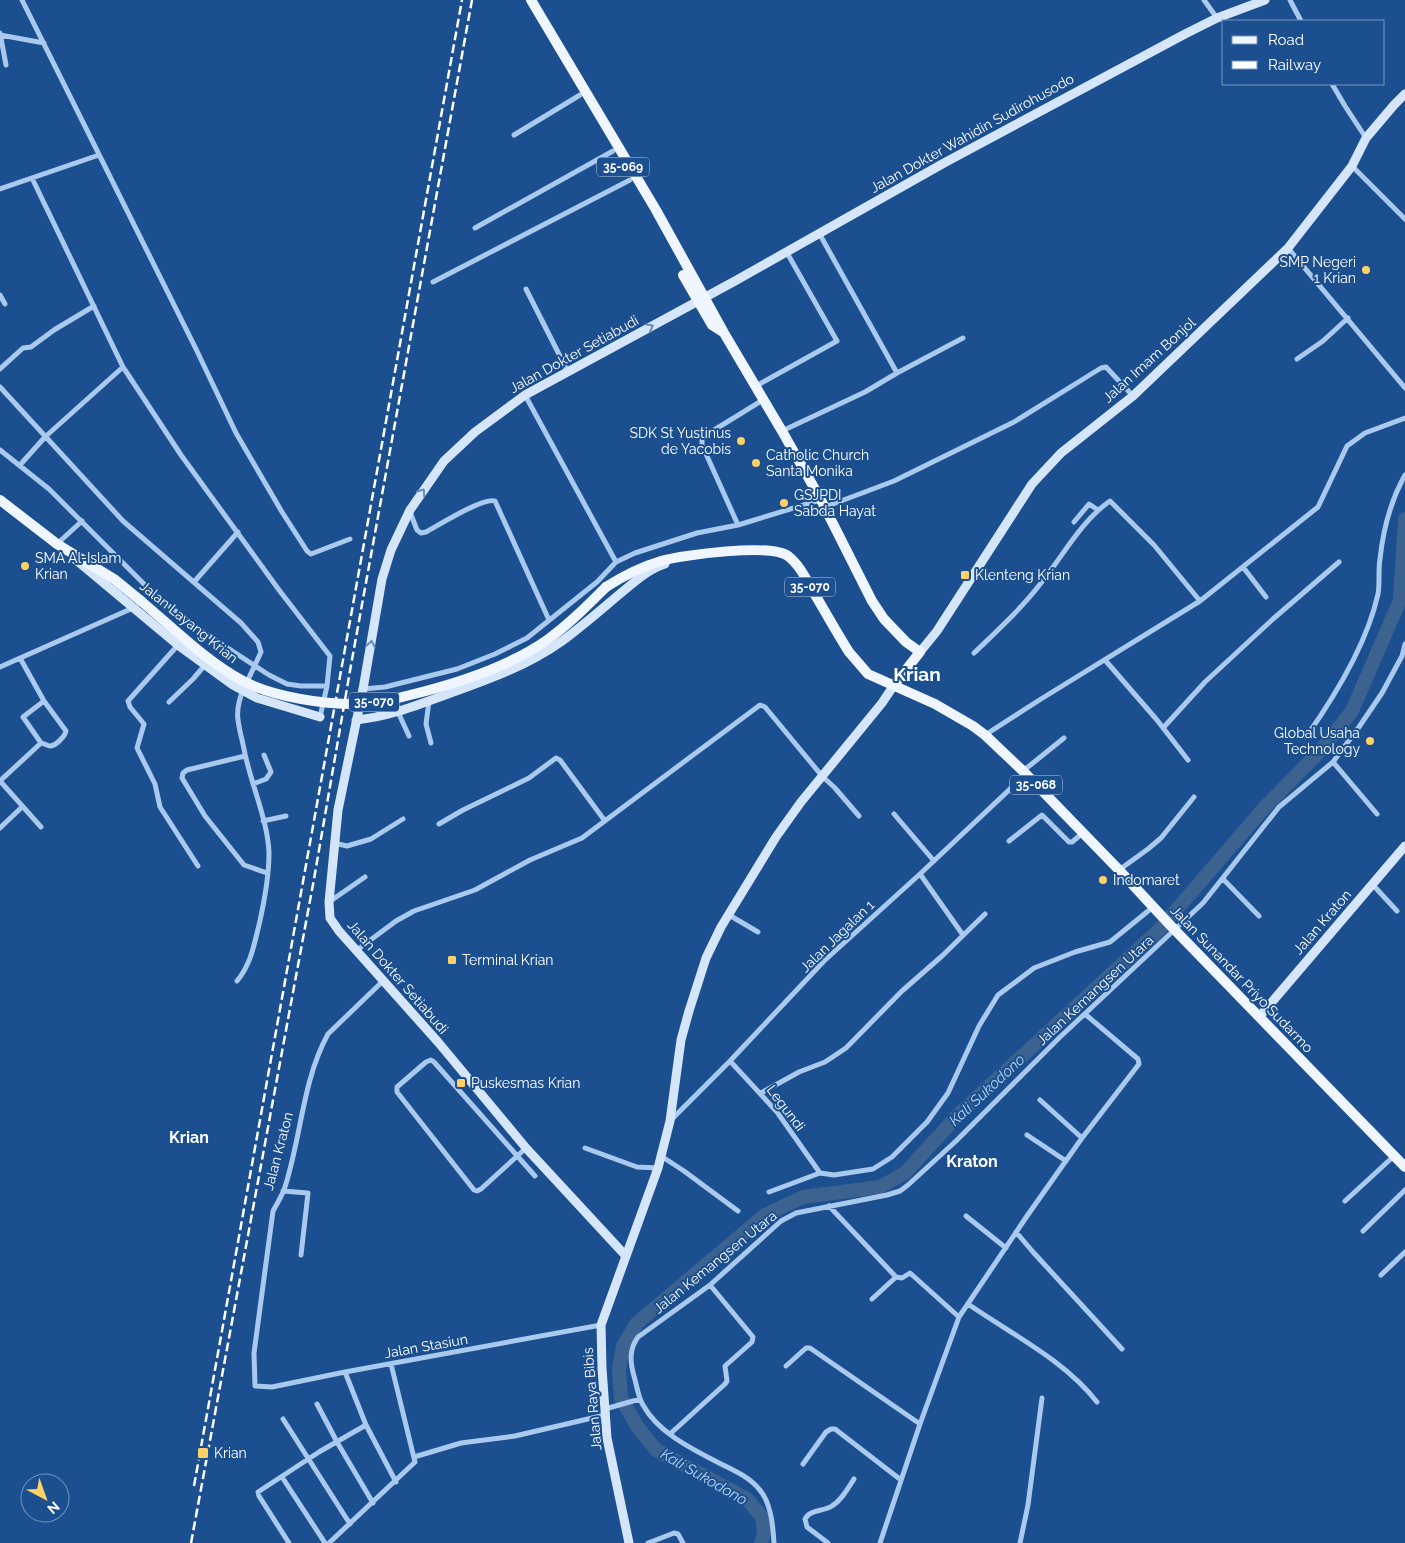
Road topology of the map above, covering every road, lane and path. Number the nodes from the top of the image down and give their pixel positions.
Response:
1 (22, 0) edge
2 (523, 0) edge
3 (531, 0) edge
4 (1204, 0) edge
5 (1265, 0) edge
6 (1290, 0) edge
7 (1217, 18) junction
8 (1300, 20) edge
9 (0, 34) edge
10 (40, 42) junction
11 (6, 65) dead end
12 (1333, 85) edge
13 (1405, 94) edge
14 (580, 96) junction
15 (514, 135) dead end
16 (1366, 138) junction
17 (613, 152) junction
18 (99, 155) junction
19 (1352, 166) junction
20 (32, 178) junction
21 (630, 180) junction
22 (0, 189) edge
23 (1405, 219) edge
24 (475, 228) dead end
25 (819, 233) junction
26 (1288, 248) junction
27 (786, 251) junction
28 (433, 282) dead end
29 (526, 289) dead end
30 (0, 295) edge
31 (701, 299) junction
32 (5, 304) dead end
33 (94, 306) junction
34 (1348, 318) junction
35 (963, 338) dead end
36 (1297, 359) dead end
37 (123, 366) junction
38 (0, 369) edge
39 (568, 372) junction
40 (897, 373) junction
41 (756, 386) junction
42 (0, 387) edge
43 (1405, 388) edge
44 (525, 395) junction
45 (1133, 396) junction
46 (763, 400) junction
47 (1405, 418) edge
48 (782, 431) junction
49 (45, 437) junction
50 (0, 450) edge
51 (20, 465) junction
52 (1405, 475) edge
53 (0, 500) edge
54 (823, 503) junction
55 (1095, 507) junction
56 (410, 510) junction
57 (1074, 522) dead end
58 (80, 523) junction
59 (738, 525) junction
60 (238, 532) junction
61 (350, 539) dead end
62 (58, 543) junction
63 (694, 555) junction
64 (616, 562) junction
65 (1339, 562) dead end
66 (1243, 567) junction
67 (194, 582) junction
68 (1266, 597) dead end
69 (1200, 601) junction
70 (138, 604) junction
71 (549, 620) junction
72 (1405, 644) edge
73 (178, 645) junction
74 (920, 652) junction
75 (974, 653) dead end
76 (496, 656) junction
77 (20, 658) junction
78 (1403, 658) edge
79 (1105, 660) junction
80 (205, 665) junction
81 (254, 665) junction
82 (0, 667) edge
83 (503, 674) junction
84 (894, 684) junction
85 (244, 688) junction
86 (326, 688) junction
87 (362, 690) junction
88 (44, 701) junction
89 (429, 701) junction
90 (169, 702) dead end
91 (398, 712) junction
92 (320, 717) joint
93 (356, 720) junction
94 (1163, 728) junction
95 (985, 735) junction
96 (409, 736) dead end
97 (1306, 737) dead end
98 (1064, 738) dead end
99 (41, 742) junction
100 (431, 743) dead end
101 (264, 755) dead end
102 (244, 756) junction
103 (1188, 760) dead end
104 (1333, 762) junction
105 (1024, 773) junction
106 (822, 776) junction
107 (0, 781) edge
108 (253, 784) junction
109 (1194, 797) dead end
110 (22, 808) junction
111 (894, 814) dead end
112 (1377, 814) dead end
113 (286, 816) dead end
114 (860, 816) dead end
115 (403, 819) dead end
116 (263, 821) junction
117 (605, 821) junction
118 (439, 824) dead end
119 (41, 827) dead end
120 (0, 828) edge
121 (1083, 833) junction
122 (1009, 841) dead end
123 (334, 843) junction
124 (1405, 846) edge
125 (934, 861) junction
126 (198, 866) dead end
127 (1119, 870) junction
128 (267, 873) junction
129 (920, 874) junction
130 (365, 877) dead end
131 (1224, 879) junction
132 (1373, 885) junction
133 (329, 902) junction
134 (1155, 909) junction
135 (1397, 911) dead end
136 (729, 914) junction
137 (985, 914) dead end
138 (1259, 916) dead end
139 (1172, 927) junction
140 (758, 932) dead end
141 (963, 935) junction
142 (356, 950) junction
143 (384, 980) junction
144 (237, 981) dead end
145 (1085, 1014) junction
146 (1260, 1016) junction
147 (730, 1061) junction
148 (760, 1093) junction
149 (1040, 1100) dead end
150 (670, 1121) junction
151 (1027, 1135) dead end
152 (1082, 1138) junction
153 (526, 1148) junction
154 (585, 1148) dead end
155 (517, 1156) junction
156 (661, 1156) junction
157 (1394, 1156) junction
158 (1066, 1161) junction
159 (1405, 1167) edge
160 (658, 1168) junction
161 (820, 1173) junction
162 (534, 1176) dead end
163 (1405, 1190) edge
164 (284, 1191) junction
165 (769, 1192) dead end
166 (1345, 1201) dead end
167 (830, 1206) junction
168 (738, 1211) dead end
169 (966, 1216) dead end
170 (1363, 1231) dead end
171 (1016, 1232) junction
172 (1006, 1248) junction
173 (1405, 1252) edge
174 (301, 1255) dead end
175 (626, 1255) junction
176 (1382, 1275) dead end
177 (896, 1277) junction
178 (710, 1284) junction
179 (872, 1299) dead end
180 (968, 1304) junction
181 (959, 1317) junction
182 (601, 1325) junction
183 (1122, 1349) dead end
184 (391, 1364) junction
185 (786, 1366) dead end
186 (345, 1372) junction
187 (255, 1386) joint
188 (1042, 1398) dead end
189 (638, 1400) junction
190 (1097, 1402) dead end
191 (317, 1404) dead end
192 (605, 1412) junction
193 (283, 1419) dead end
194 (920, 1424) junction
195 (366, 1425) junction
196 (670, 1434) junction
197 (337, 1442) junction
198 (414, 1457) junction
199 (309, 1458) junction
200 (803, 1464) dead end
201 (282, 1476) junction
202 (854, 1479) dead end
203 (901, 1480) junction
204 (396, 1482) junction
205 (373, 1502) junction
206 (350, 1524) junction
207 (289, 1543) edge
208 (325, 1543) edge
209 (329, 1543) edge
210 (629, 1543) edge
211 (648, 1543) edge
212 (683, 1543) edge
213 (774, 1543) edge
214 (828, 1543) edge
215 (880, 1543) edge
216 (1020, 1543) edge

1 - 10 street
2 - 14 main road, 35-069
3 - 31 main road, 35-069
4 - 7 street
5 - 7 main road, Jalan Dokter Wahidin Sudirohusodo
6 - 8 street
7 - 25 main road, Jalan Dokter Wahidin Sudirohusodo
9 - 10 street
9 - 11 street
10 - 18 street
12 - 16 street
13 - 16 main road, Jalan Imam Bonjol
14 - 15 street
14 - 17 main road, 35-069
16 - 19 main road, Jalan Imam Bonjol
17 - 21 main road, 35-069
17 - 24 street
18 - 20 street
18 - 61 street
19 - 23 street
19 - 26 main road, Jalan Imam Bonjol
20 - 22 street
20 - 33 street
21 - 28 street
21 - 31 main road, 35-069
25 - 27 main road, Jalan Dokter Wahidin Sudirohusodo
25 - 40 street
26 - 34 street
26 - 45 main road, Jalan Imam Bonjol
27 - 31 main road, Jalan Dokter Wahidin Sudirohusodo
27 - 41 street
29 - 39 street
30 - 32 street
39 -> 31 main road, Jalan Dokter Setiabudi
31 - 41 main road, 35-069
33 - 37 street
33 - 38 street
34 - 36 street
34 - 43 street
35 - 40 street
37 - 49 street
37 - 60 street
39 - 44 main road, Jalan Dokter Setiabudi
40 - 48 street
41 - 46 main road, 35-069
42 - 49 street
56 -> 44 main road, Jalan Dokter Setiabudi
44 - 64 street
45 - 54 street
45 - 74 main road, Jalan Imam Bonjol
46 - 48 main road, 35-069
46 - 59 street
47 - 66 street
48 - 54 main road, 35-069
49 - 51 street
49 - 67 street
50 - 51 street
51 - 58 street
52 - 97 street
53 - 62 main road, 35-070
54 - 59 street
54 - 74 main road, 35-069
55 - 57 street
55 - 69 street
55 - 75 street
56 - 71 street
87 -> 56 main road, Jalan Dokter Setiabudi
58 - 62 street
58 - 81 street
59 - 64 street
60 - 67 street
60 - 86 street
62 - 70 main road, Jalan Layang Krian / 35-070
63 - 70 main road, Jalan Layang Krian / 35-070, bridge
63 - 83 main road
63 - 84 main road, 35-070
64 - 71 street
65 - 94 street
66 - 68 street
66 - 69 street
67 - 81 street
69 - 79 street
70 - 73 main road
70 - 77 street
71 - 76 street
72 - 78 street, Jalan Kemangsen Utara
73 - 80 main road
73 - 126 street
74 - 84 main road
76 - 83 street
76 - 87 street
77 - 82 street
77 - 88 street
78 - 104 street, Jalan Kemangsen Utara
79 - 94 street
79 - 95 street
80 - 85 main road
80 - 90 street
81 - 85 street, bridge
81 - 86 street
83 - 89 main road
84 - 95 main road, Jalan Sunandar Priyo Sudarmo / 35-068
84 - 106 main road, Jalan Raya Bibis
85 - 92 main road
85 - 102 street
86 - 92 street
87 - 93 main road, Jalan Dokter Setiabudi
88 - 99 street
88 - 99 street
89 - 91 main road
89 - 100 street
91 - 93 main road
91 - 96 street
93 - 123 main road, Jalan Dokter Setiabudi
94 - 103 street
95 - 105 main road, Jalan Sunandar Priyo Sudarmo / 35-068
98 - 105 street, Jalan Jagalan 1
99 - 107 street
101 - 108 street
102 - 108 street
102 - 128 street
104 - 112 street
104 - 131 street, Jalan Kemangsen Utara
105 - 121 main road, Jalan Sunandar Priyo Sudarmo / 35-068
105 - 125 street, Jalan Jagalan 1
106 - 114 street
106 - 117 street
106 - 136 main road, Jalan Raya Bibis
107 - 110 street
108 - 116 street
109 - 127 street
110 - 119 street
110 - 120 street
111 - 125 street
113 - 116 street
115 - 123 street
116 - 128 street
117 - 118 street
117 - 142 street
121 - 122 street
121 - 127 main road, Jalan Sunandar Priyo Sudarmo / 35-068
123 - 133 main road, Jalan Dokter Setiabudi
124 - 132 main road, Jalan Kraton
125 - 129 street, Jalan Jagalan 1
127 - 134 main road, Jalan Sunandar Priyo Sudarmo / 35-068
128 - 144 street
129 - 141 street
129 - 147 street, Jalan Jagalan 1
130 - 133 street
131 - 138 street
131 - 139 street, Jalan Kemangsen Utara
132 - 135 street
132 - 146 main road, Jalan Kraton
133 - 142 main road, Jalan Dokter Setiabudi
134 - 139 main road, Jalan Sunandar Priyo Sudarmo / 35-068
134 - 161 street
136 - 140 street
136 - 150 main road, Jalan Raya Bibis
137 - 141 street
139 - 145 street, Jalan Kemangsen Utara
139 - 146 main road, Jalan Sunandar Priyo Sudarmo / 35-068
141 - 148 street
142 - 143 main road, Jalan Dokter Setiabudi
143 - 153 main road, Jalan Dokter Setiabudi
143 - 164 street, Jalan Kraton
145 - 152 street
145 - 167 street, Jalan Kemangsen Utara
146 - 157 main road, Jalan Sunandar Priyo Sudarmo / 35-068
147 - 148 street, Legundi
147 - 150 street, Jalan Jagalan 1
148 - 161 street, Legundi
149 - 152 street
150 - 156 main road, Jalan Raya Bibis
151 - 158 street
152 - 158 street
153 - 155 street
153 - 175 main road, Jalan Dokter Setiabudi
154 - 160 street
155 - 155 street
155 - 162 street
156 - 160 main road, Jalan Raya Bibis
156 - 168 street
157 - 159 main road, Jalan Sunandar Priyo Sudarmo / 35-068
157 - 166 street
158 - 171 street
160 - 175 main road, Jalan Raya Bibis
161 - 165 street
163 - 170 street
164 - 174 street
164 - 187 street, Jalan Kraton
167 - 177 street
167 - 178 street, Jalan Kemangsen Utara
169 - 172 street
171 - 172 street
171 - 183 street
172 - 180 street
173 - 176 street
175 - 182 main road, Jalan Raya Bibis
177 - 179 street
177 - 181 street
178 - 189 street, Jalan Kemangsen Utara
178 - 196 street
180 - 181 street
180 - 190 street
181 - 194 street
182 - 184 street, Jalan Stasiun
182 - 192 main road, Jalan Raya Bibis
184 - 186 street, Jalan Stasiun
184 - 198 street
185 - 194 street
186 - 187 street, Jalan Stasiun
186 - 195 street
188 - 216 street
189 - 192 street
189 - 196 street, Jalan Kemangsen Utara
191 - 197 street
192 - 198 street
192 - 210 main road, Jalan Raya Bibis
193 - 199 street
194 - 203 street
195 - 197 street
195 - 204 street
196 - 213 street, Jalan Kemangsen Utara
197 - 199 street
197 - 205 street
198 - 204 street
199 - 201 street
199 - 206 street
200 - 203 street
201 - 207 street
201 - 208 street
202 - 214 street
203 - 215 street
204 - 205 street
205 - 206 street
206 - 209 street
211 - 212 street

